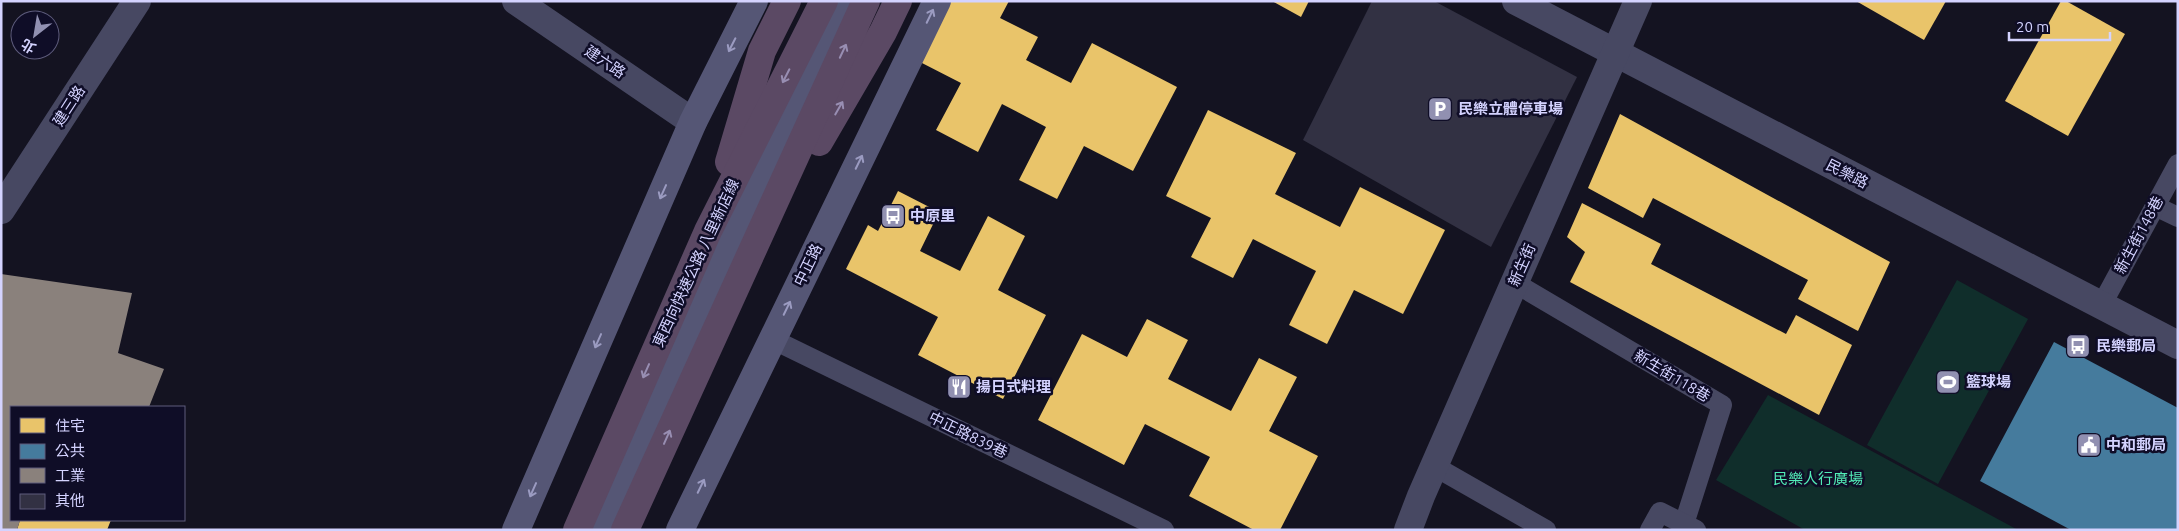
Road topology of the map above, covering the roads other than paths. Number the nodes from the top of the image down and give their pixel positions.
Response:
1 (137, 1) edge
2 (516, 1) edge
3 (754, 1) edge
4 (787, 1) edge
5 (824, 1) edge
6 (845, 1) edge
7 (866, 1) edge
8 (898, 1) edge
9 (937, 1) edge
10 (1516, 1) edge
11 (1638, 1) edge
12 (1616, 54) junction
13 (693, 122) junction
14 (2178, 164) edge
15 (2155, 206) junction
16 (1, 210) edge
17 (2178, 217) edge
18 (708, 231) junction
19 (1515, 283) junction
20 (736, 286) junction
21 (2101, 306) junction
22 (772, 339) junction
23 (2178, 345) edge
24 (1434, 466) junction
25 (1690, 527) edge
26 (1162, 529) edge
27 (516, 530) edge
28 (577, 530) edge
29 (598, 530) edge
30 (626, 530) edge
31 (680, 530) edge
32 (1408, 530) edge
33 (1546, 530) edge
34 (1650, 530) edge

1 - 16 street, 建三路
2 - 13 street, 建六路
3 -> 13 main road
4 - 18 highway
5 -> 18 highway, 東西向快速公路 八里新店線
6 - 29 main road
20 -> 7 highway
20 -> 8 highway
22 -> 9 main road, 中正路
10 - 12 street, 民樂路
11 - 12 street, 新生街
12 - 19 street, 新生街
12 - 21 street, 民樂路
13 -> 27 main road
14 - 15 lane, 新生街148巷
15 - 17 lane
15 - 21 lane, 新生街148巷
18 -> 28 highway, 東西向快速公路 八里新店線
19 - 24 street, 新生街
19 - 25 lane, 新生街118巷
30 -> 20 highway
21 - 23 street, 民樂路
22 - 26 lane, 中正路839巷
31 -> 22 main road, 中正路
24 - 32 street, 新生街
24 - 33 lane
25 - 34 lane

